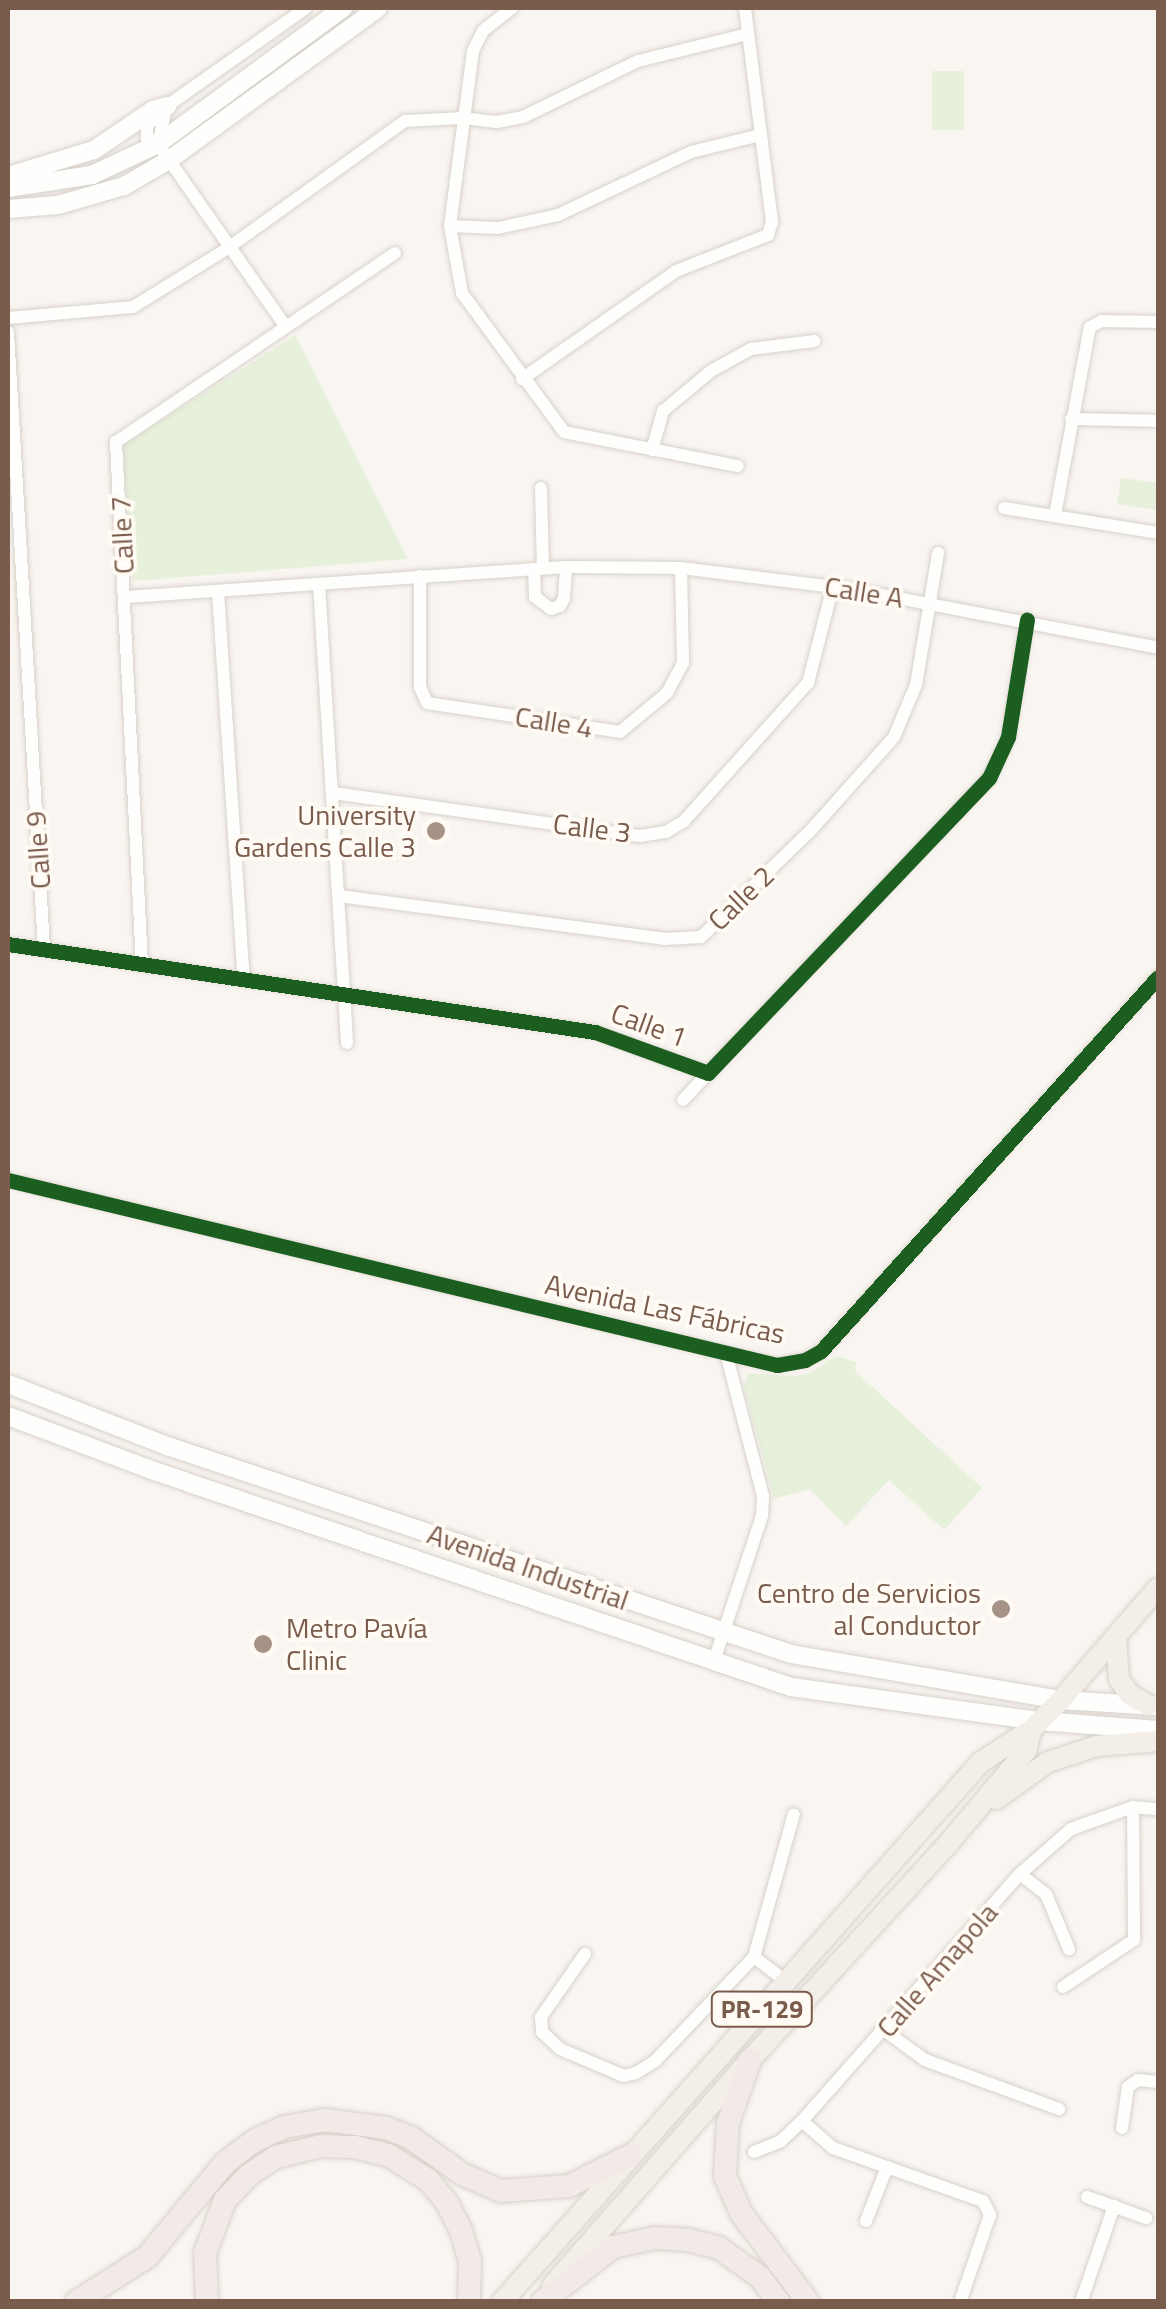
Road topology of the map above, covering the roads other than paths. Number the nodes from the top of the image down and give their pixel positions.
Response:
1 (306, 8) edge
2 (343, 8) edge
3 (378, 8) edge
4 (512, 8) edge
5 (745, 8) edge
6 (748, 34) junction
7 (166, 106) junction
8 (463, 118) junction
9 (761, 135) junction
10 (163, 152) junction
11 (8, 176) edge
12 (8, 188) edge
13 (8, 208) edge
14 (450, 226) junction
15 (228, 248) junction
16 (395, 253) dead end
17 (8, 318) edge
18 (1158, 322) edge
19 (286, 327) junction
20 (8, 332) edge
21 (814, 341) dead end
22 (522, 378) junction
23 (1071, 419) junction
24 (1158, 421) edge
25 (11, 444) edge
26 (652, 450) junction
27 (738, 466) dead end
28 (541, 488) dead end
29 (1004, 508) dead end
30 (1054, 515) junction
31 (1158, 532) edge
32 (938, 554) dead end
33 (566, 567) junction
34 (681, 568) junction
35 (539, 569) junction
36 (420, 576) junction
37 (318, 584) junction
38 (833, 586) junction
39 (218, 592) junction
40 (126, 597) junction
41 (929, 603) junction
42 (1027, 620) junction
43 (1158, 648) edge
44 (334, 792) junction
45 (339, 896) junction
46 (8, 944) edge
47 (44, 949) junction
48 (142, 965) junction
49 (1158, 977) edge
50 (244, 980) junction
51 (346, 993) junction
52 (347, 1043) dead end
53 (708, 1073) junction
54 (683, 1100) dead end
55 (8, 1180) edge
56 (726, 1353) junction
57 (8, 1384) edge
58 (8, 1416) edge
59 (1158, 1588) edge
60 (1150, 1606) edge
61 (723, 1634) junction
62 (1116, 1636) junction
63 (714, 1660) junction
64 (1062, 1700) junction
65 (1153, 1706) edge
66 (1036, 1725) junction
67 (1158, 1730) edge
68 (1158, 1740) edge
69 (1133, 1807) junction
70 (1158, 1809) edge
71 (794, 1814) dead end
72 (947, 1845) junction
73 (1020, 1874) junction
74 (1069, 1948) dead end
75 (585, 1954) dead end
76 (754, 1957) junction
77 (787, 1982) junction
78 (1063, 1987) dead end
79 (884, 2030) junction
80 (750, 2060) junction
81 (1158, 2082) edge
82 (1059, 2108) dead end
83 (802, 2121) junction
84 (1122, 2128) dead end
85 (754, 2152) dead end
86 (632, 2155) junction
87 (887, 2166) junction
88 (1087, 2196) dead end
89 (1114, 2206) junction
90 (1146, 2218) dead end
91 (866, 2220) dead end
92 (76, 2302) edge
93 (206, 2302) edge
94 (469, 2302) edge
95 (502, 2302) edge
96 (540, 2302) edge
97 (779, 2302) edge
98 (808, 2302) edge
99 (960, 2302) edge
100 (1081, 2302) edge

1 - 7 street
2 - 10 street
3 - 10 street
4 - 8 street
5 - 6 street
6 - 8 street
6 - 9 street
7 - 10 street
7 - 11 street
8 - 14 street
8 - 15 street
9 - 14 street
9 - 22 street
10 - 12 street
10 - 13 street
10 - 15 street
14 - 22 street
15 - 17 street
15 - 19 street
16 - 19 street, Calle 7
18 - 23 street
19 - 40 street, Calle 7
20 - 25 street, Calle 9
21 - 26 street
22 - 26 street
23 - 24 street
23 - 30 street
25 - 47 street, Calle 9
26 - 27 street
28 - 35 street
29 - 30 street
30 - 31 street
32 - 41 street
33 - 34 street, Calle A
33 - 35 street, Calle A
33 - 35 street
34 - 36 street, Calle 4
34 - 38 street, Calle A
35 - 36 street, Calle A
36 - 37 street, Calle A
37 - 39 street, Calle A
37 - 44 street
38 - 41 street, Calle A
38 - 44 street, Calle 3
39 - 40 street, Calle A
39 - 50 street
40 - 48 street, Calle 7
41 - 42 street, Calle A
41 - 45 street, Calle 2
42 - 43 street, Calle A
42 - 53 street, Calle 1
44 - 45 street
45 - 51 street
46 - 47 street, Calle 1
47 - 48 street, Calle 1
48 - 50 street, Calle 1
49 - 56 street, Avenida Las Fábricas
50 - 51 street, Calle 1
51 - 52 street
51 - 53 street, Calle 1
53 - 54 street
55 - 56 street, Avenida Las Fábricas
56 - 61 street
57 - 61 street, Avenida Industrial
58 - 63 street, Avenida Industrial
59 - 60 main road, PR-129
60 - 62 main road, PR-129
61 - 63 street
61 - 64 street, Avenida Industrial
62 - 64 main road, PR-129
62 - 65 main road
63 - 66 street, Avenida Industrial
64 - 65 street, Avenida Industrial
64 - 66 main road, PR-129
66 - 67 street, Avenida Industrial
66 - 72 main road, PR-129
66 - 77 main road, PR-129
68 - 72 main road
69 - 70 street, Calle Amapola
69 - 73 street, Calle Amapola
69 - 78 street
71 - 76 street
72 - 80 main road, PR-129
73 - 74 street
73 - 79 street, Calle Amapola
75 - 76 street
76 - 77 street
77 - 86 main road, PR-129
79 - 82 street
79 - 83 street, Calle Amapola
80 - 96 main road, PR-129
80 - 98 highway
81 - 84 street
83 - 85 street, Calle Amapola
83 - 87 street
86 - 92 highway
86 - 95 main road, PR-129
87 - 91 street
87 - 99 street
88 - 89 street
89 - 90 street
89 - 100 street
93 - 94 highway
96 - 97 highway

